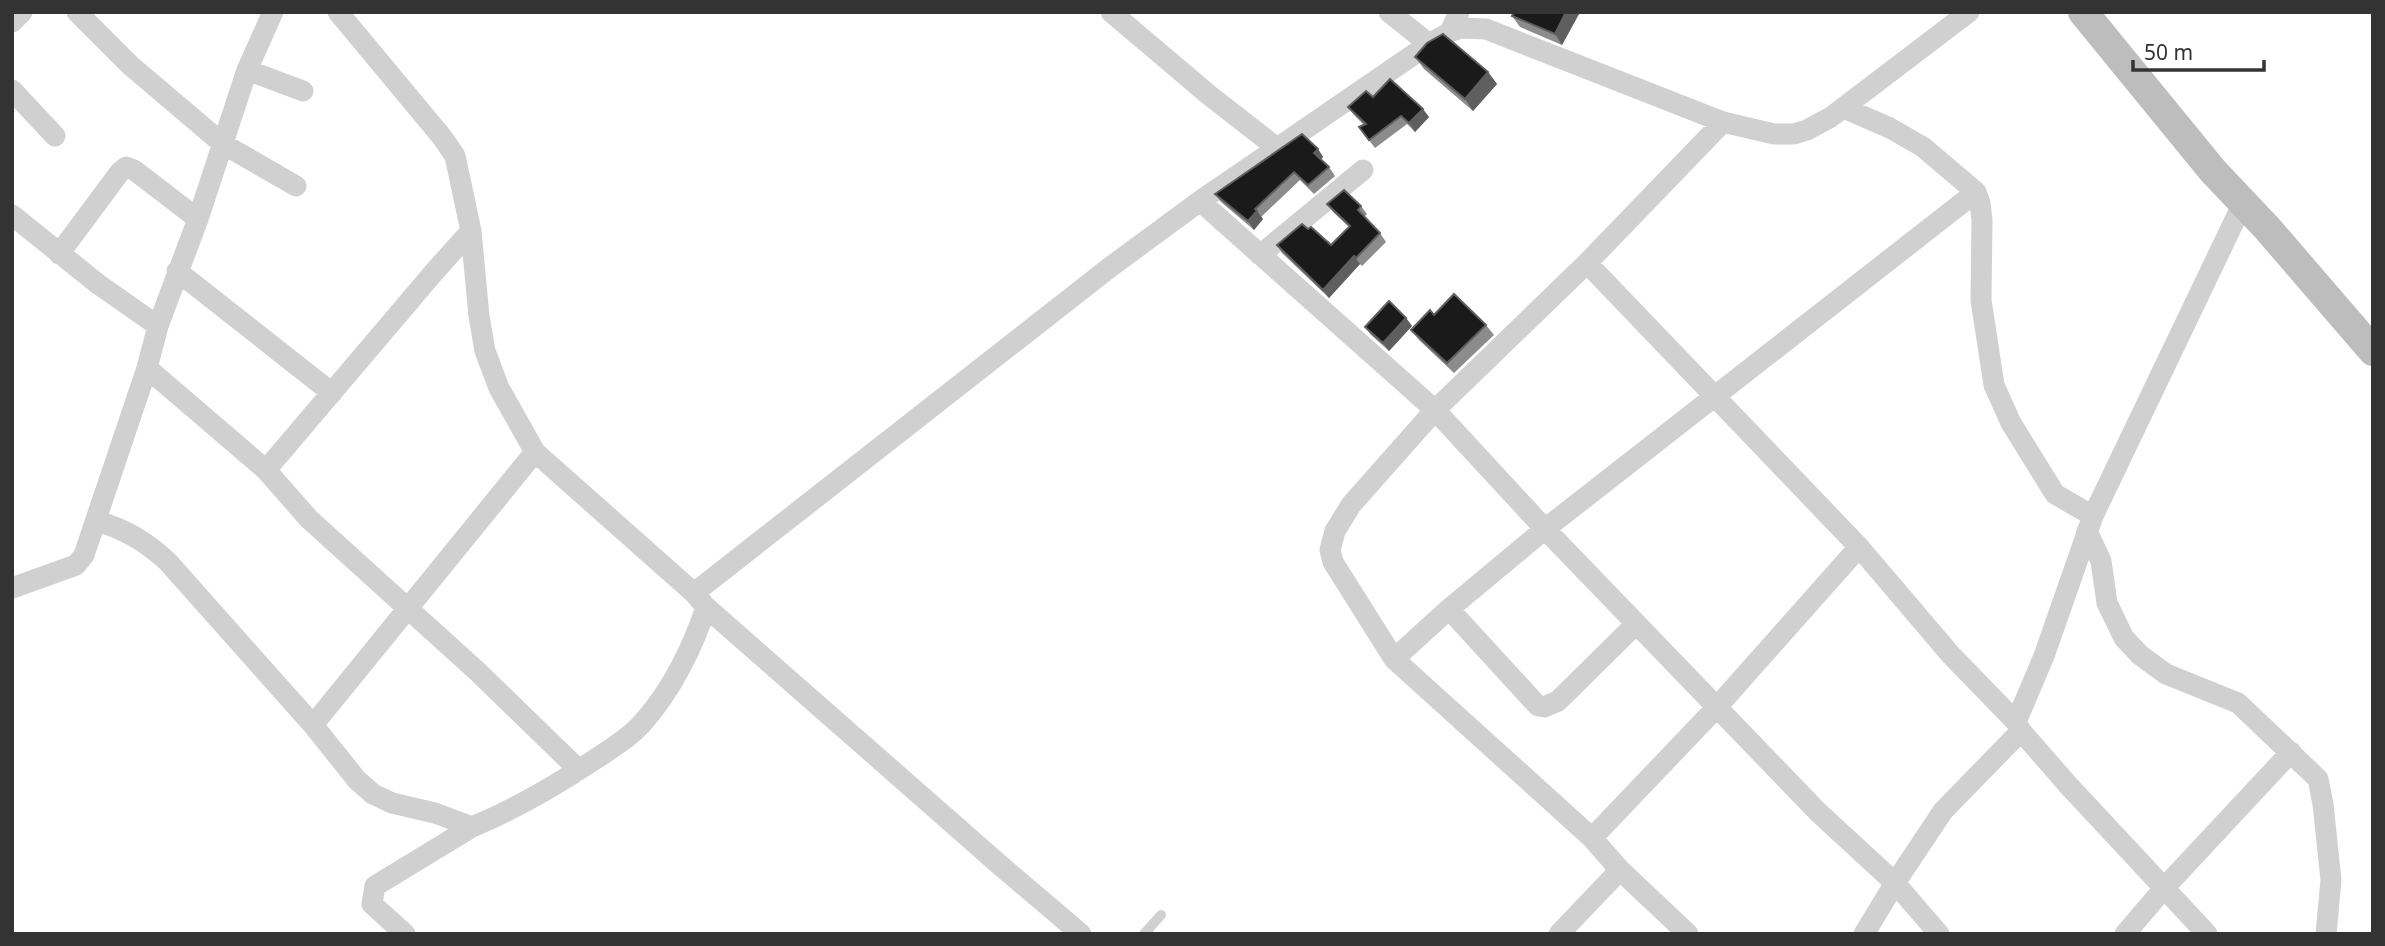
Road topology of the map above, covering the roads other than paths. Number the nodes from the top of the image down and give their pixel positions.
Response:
1 (22, 12) edge
2 (77, 12) edge
3 (273, 12) edge
4 (338, 12) edge
5 (1111, 12) edge
6 (1390, 12) edge
7 (1459, 12) edge
8 (1969, 12) edge
9 (2083, 12) edge
10 (12, 22) edge
11 (1450, 32) junction
12 (1429, 44) junction
13 (247, 70) junction
14 (12, 90) edge
15 (303, 91) dead end
16 (1844, 107) junction
17 (1723, 122) junction
18 (55, 136) dead end
19 (223, 144) junction
20 (1277, 148) junction
21 (1363, 170) dead end
22 (296, 186) dead end
23 (1976, 192) junction
24 (1200, 201) junction
25 (2243, 203) junction
26 (12, 215) edge
27 (198, 219) junction
28 (471, 231) junction
29 (59, 254) junction
30 (1260, 255) junction
31 (1587, 263) junction
32 (177, 271) junction
33 (158, 326) junction
34 (2373, 351) edge
35 (147, 369) junction
36 (332, 393) junction
37 (1716, 396) junction
38 (1435, 410) junction
39 (535, 452) junction
40 (266, 470) junction
41 (96, 522) junction
42 (2090, 524) junction
43 (1545, 529) junction
44 (1859, 547) junction
45 (12, 588) edge
46 (700, 600) junction
47 (406, 609) junction
48 (1449, 609) junction
49 (1636, 624) junction
50 (1394, 659) junction
51 (1717, 707) junction
52 (313, 725) junction
53 (2019, 726) junction
54 (2291, 752) junction
55 (579, 770) junction
56 (471, 827) junction
57 (1592, 838) junction
58 (1620, 870) junction
59 (1895, 883) junction
60 (2165, 887) junction
61 (1161, 915) dead end
62 (405, 934) edge
63 (1082, 934) edge
64 (1144, 934) edge
65 (1559, 934) edge
66 (1688, 934) edge
67 (1864, 934) edge
68 (1939, 934) edge
69 (2125, 934) edge
70 (2207, 934) edge
71 (2326, 934) edge

1 - 10 street
2 - 19 street
3 - 13 street
4 - 28 street
5 - 20 street
6 - 12 street
7 - 11 street
8 - 16 street
9 - 25 street
11 - 12 street
11 - 17 street
12 - 20 street
13 - 15 street
13 - 19 street
14 - 18 street
16 - 17 street
16 - 23 street
17 - 31 street
19 - 22 street
19 - 27 street
20 - 24 street
21 - 30 street
23 - 37 street
23 - 42 street
24 - 30 street
24 - 46 street
25 - 34 street
25 - 42 street
26 - 29 street
27 - 29 street
27 - 32 street
28 - 36 street
28 - 39 street
29 - 33 street
30 - 38 street
31 - 37 street
31 - 38 street
32 - 33 street
32 - 36 street
33 - 35 street
35 - 40 street
35 - 41 street
36 - 40 street
37 - 43 street
37 - 44 street
38 - 43 street
38 - 50 street
39 - 46 street
39 - 47 street
40 - 47 street
41 - 45 street
41 - 52 street
42 - 53 street
42 - 54 street
43 - 48 street
43 - 49 street
44 - 51 street
44 - 53 street
46 - 55 street
46 - 63 street
47 - 52 street
47 - 55 street
48 - 49 street
48 - 50 street
49 - 51 street
50 - 57 street
51 - 57 street
51 - 59 street
52 - 56 street
53 - 59 street
53 - 60 street
54 - 60 street
54 - 71 street
55 - 56 street
56 - 62 street
57 - 58 street
58 - 65 street
58 - 66 street
59 - 67 street
59 - 68 street
60 - 69 street
60 - 70 street
61 - 64 lane

